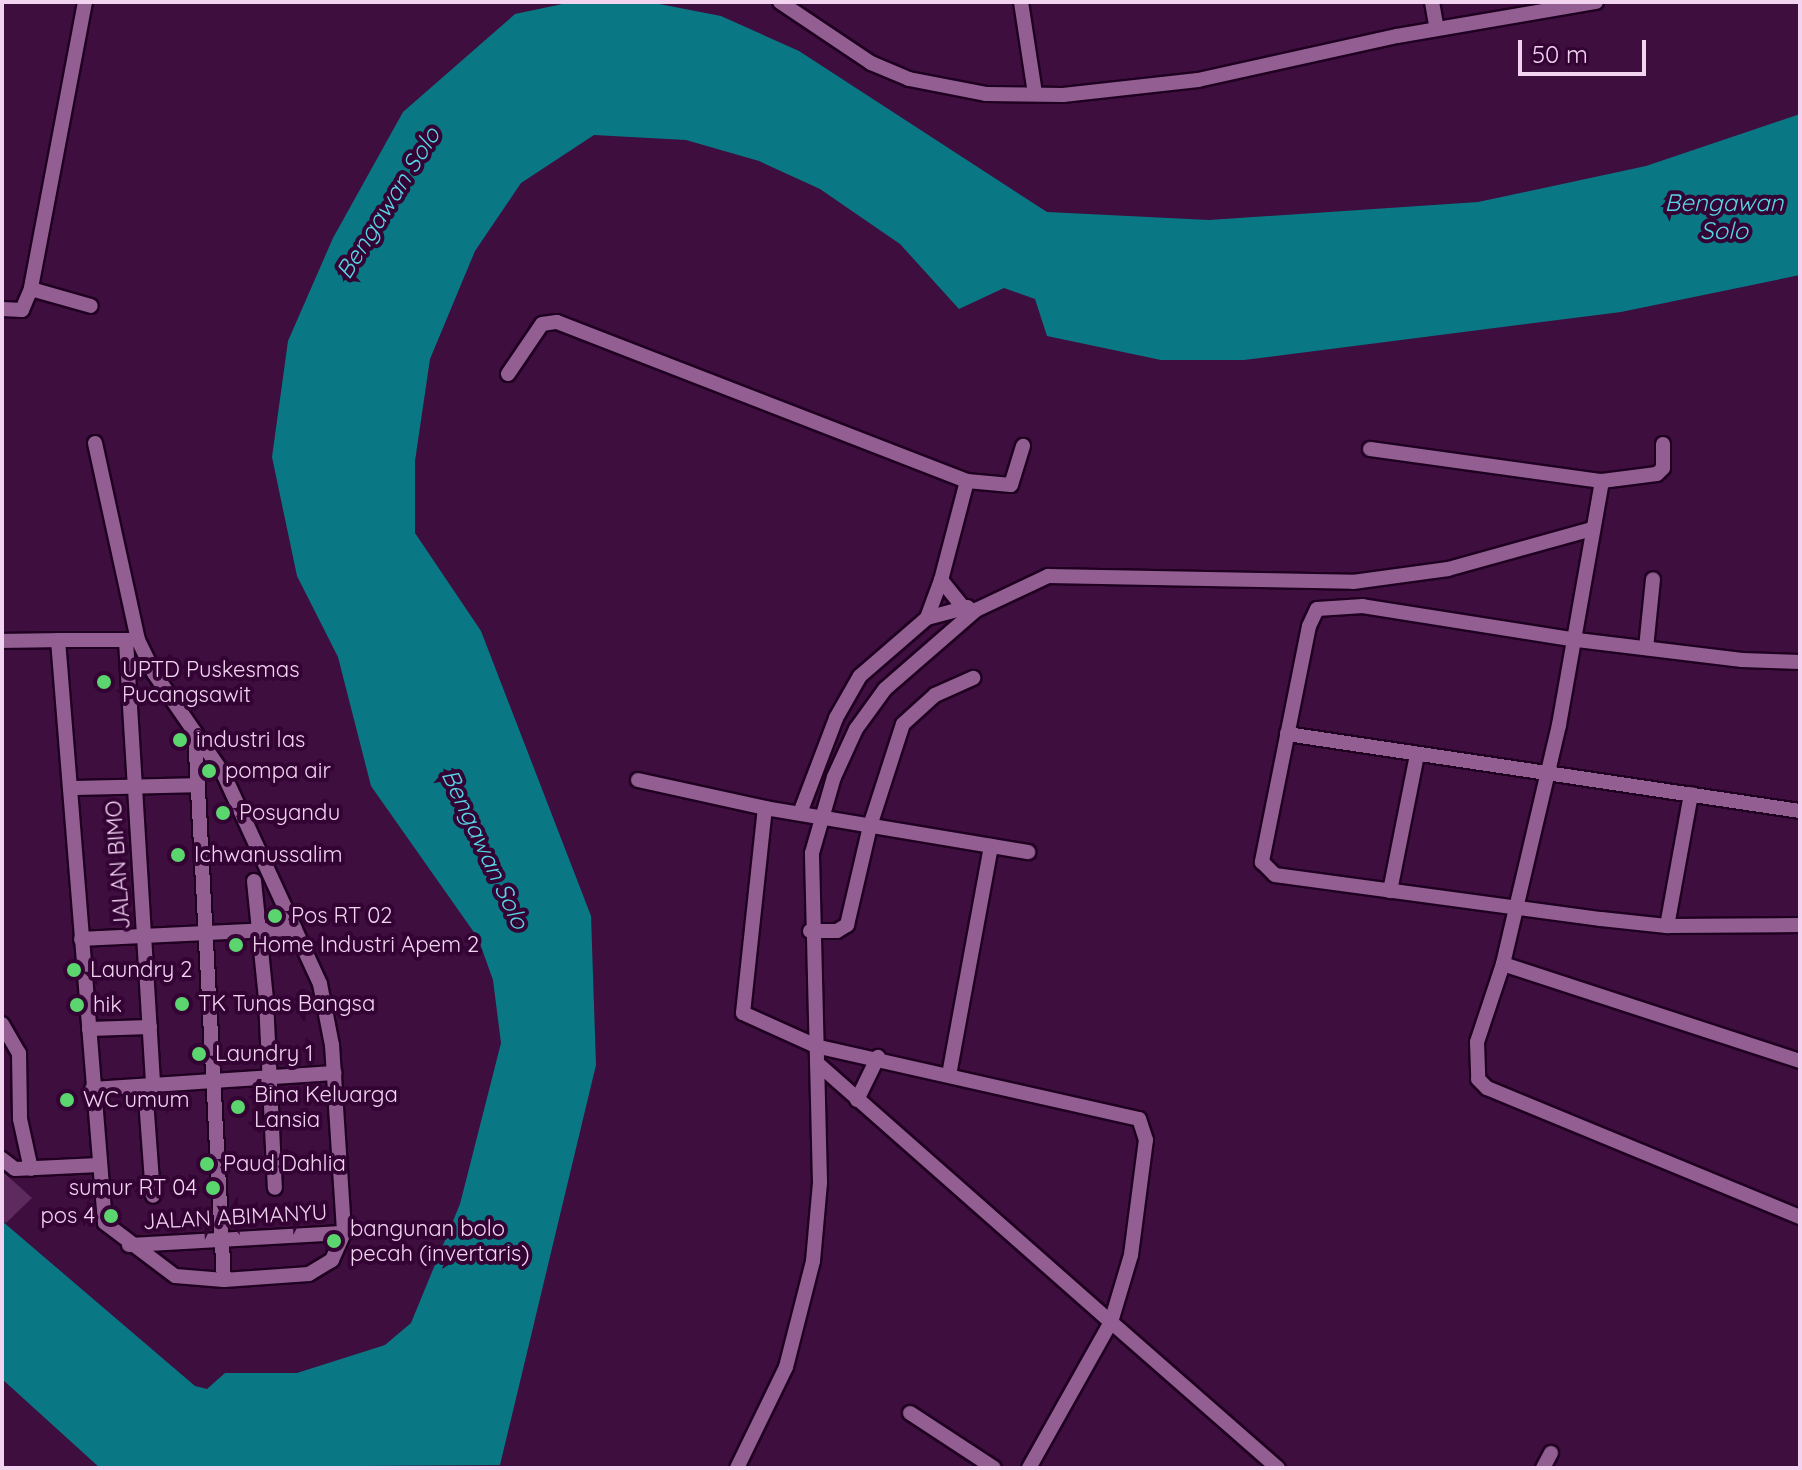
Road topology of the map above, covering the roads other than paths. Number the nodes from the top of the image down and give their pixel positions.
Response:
1 (85, 2) edge
2 (780, 2) edge
3 (1021, 2) edge
4 (1432, 2) edge
5 (1596, 2) edge
6 (1437, 29) junction
7 (1035, 94) junction
8 (31, 289) junction
9 (91, 306) dead end
10 (2, 309) edge
11 (508, 374) dead end
12 (95, 443) dead end
13 (1663, 444) dead end
14 (1023, 446) dead end
15 (1370, 449) dead end
16 (967, 481) junction
17 (1602, 481) junction
18 (1592, 529) junction
19 (1653, 579) dead end
20 (941, 580) junction
21 (1353, 582) junction
22 (1363, 606) junction
23 (970, 608) junction
24 (927, 618) junction
25 (58, 640) junction
26 (1577, 640) junction
27 (2, 641) edge
28 (132, 641) junction
29 (1646, 648) junction
30 (886, 652) junction
31 (1800, 662) edge
32 (973, 678) dead end
33 (885, 689) junction
34 (195, 729) junction
35 (1287, 734) junction
36 (1417, 755) junction
37 (1548, 775) junction
38 (638, 780) dead end
39 (198, 785) junction
40 (134, 787) junction
41 (70, 788) junction
42 (1691, 794) junction
43 (765, 808) junction
44 (1800, 811) edge
45 (800, 813) junction
46 (821, 816) junction
47 (870, 826) junction
48 (991, 846) junction
49 (1028, 852) dead end
50 (254, 881) dead end
51 (1390, 891) junction
52 (1515, 907) junction
53 (1800, 925) edge
54 (1667, 926) junction
55 (295, 929) junction
56 (261, 930) junction
57 (810, 931) junction
58 (206, 933) junction
59 (145, 935) junction
60 (81, 939) junction
61 (1503, 964) junction
62 (2, 1024) edge
63 (150, 1027) junction
64 (89, 1029) junction
65 (816, 1046) junction
66 (878, 1057) junction
67 (1800, 1061) edge
68 (817, 1063) junction
69 (334, 1073) junction
70 (949, 1075) junction
71 (271, 1076) junction
72 (214, 1080) junction
73 (149, 1086) junction
74 (92, 1089) junction
75 (857, 1100) junction
76 (2, 1159) edge
77 (99, 1165) junction
78 (31, 1169) junction
79 (275, 1188) dead end
80 (153, 1196) dead end
81 (1800, 1217) edge
82 (344, 1233) junction
83 (222, 1239) junction
84 (129, 1245) junction
85 (224, 1280) junction
86 (1111, 1322) junction
87 (910, 1413) dead end
88 (1551, 1453) dead end
89 (737, 1468) edge
90 (994, 1468) edge
91 (1029, 1468) edge
92 (1278, 1468) edge
93 (1543, 1468) edge

1 - 8 street
2 - 7 street
3 - 7 street
4 - 6 street
5 - 6 street
6 - 7 street
8 - 9 street
8 - 10 street
11 - 16 street
12 - 28 street
13 - 17 street
14 - 16 street
15 - 17 street
16 - 20 street
17 - 18 street
18 - 21 street
18 - 26 street
19 - 29 street
20 - 23 street
20 - 24 street
21 - 22 street
21 - 23 street
22 - 26 street
22 - 35 street
23 - 24 street
23 - 33 street
24 - 30 street
25 - 27 street
25 - 28 street
25 - 41 street
26 - 29 street
26 - 37 street
28 - 34 street
28 - 40 street, JALAN BIMO
29 - 31 street
30 - 33 street
30 - 45 street
32 - 47 street
33 - 46 street
34 - 39 street
34 - 55 street
35 - 36 street
35 - 51 street
36 - 37 street
36 - 51 street
37 - 42 street
37 - 52 street
38 - 43 street
39 - 40 street
39 - 58 street
40 - 41 street
40 - 59 street, JALAN BIMO
41 - 60 street
42 - 44 street
42 - 54 street
43 - 45 street
43 - 65 street
45 - 46 street
46 - 47 street
46 - 57 street
47 - 48 street
47 - 57 street
48 - 49 street
48 - 70 street
50 - 56 street
51 - 52 street
52 - 54 street
52 - 61 street
53 - 54 street
55 - 56 street
55 - 69 street
56 - 58 street
56 - 71 street
57 - 65 street
58 - 59 street
58 - 72 street
59 - 60 street
59 - 63 street, JALAN BIMO
60 - 64 street
61 - 67 street
61 - 81 street
62 - 78 street
63 - 64 street
63 - 73 street, JALAN BIMO
64 - 74 street
65 - 66 street
65 - 68 street
66 - 70 street
66 - 75 street
68 - 75 street
68 - 89 street
69 - 71 street
69 - 82 street
70 - 86 street
71 - 72 street
71 - 79 street
72 - 73 street
72 - 83 street
73 - 74 street
73 - 80 street, JALAN BIMO
74 - 77 street
75 - 86 street
76 - 78 street
77 - 78 street
77 - 84 street
82 - 83 street, JALAN ABIMANYU
82 - 85 street
83 - 84 street, JALAN ABIMANYU
83 - 85 street
84 - 85 street
86 - 91 street
86 - 92 street
87 - 90 street
88 - 93 street

